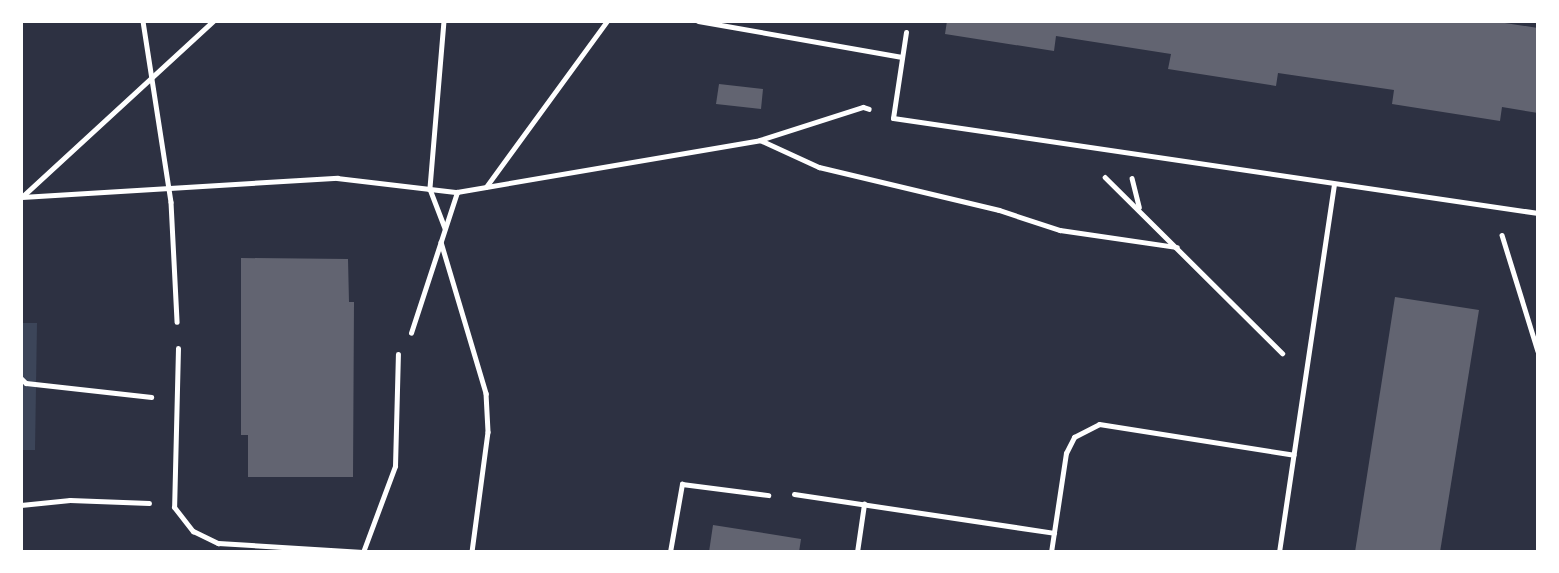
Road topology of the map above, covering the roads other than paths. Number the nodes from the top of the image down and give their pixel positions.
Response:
1 (698, 21) edge
2 (906, 32) dead end
3 (902, 57) junction
4 (1334, 185) junction
5 (1538, 213) edge
6 (178, 348) road end
7 (398, 354) road end
8 (1294, 455) junction
9 (794, 494) road end
10 (864, 504) junction
11 (1054, 533) junction
12 (363, 552) edge
13 (857, 552) edge
14 (1051, 552) edge
15 (1279, 552) edge

1 - 3 lane
2 - 3 lane
3 - 4 lane
4 - 5 lane
4 - 8 lane
6 - 12 lane
7 - 12 lane
8 - 11 lane
8 - 15 lane
9 - 10 lane
10 - 11 lane
10 - 13 lane
11 - 14 lane

